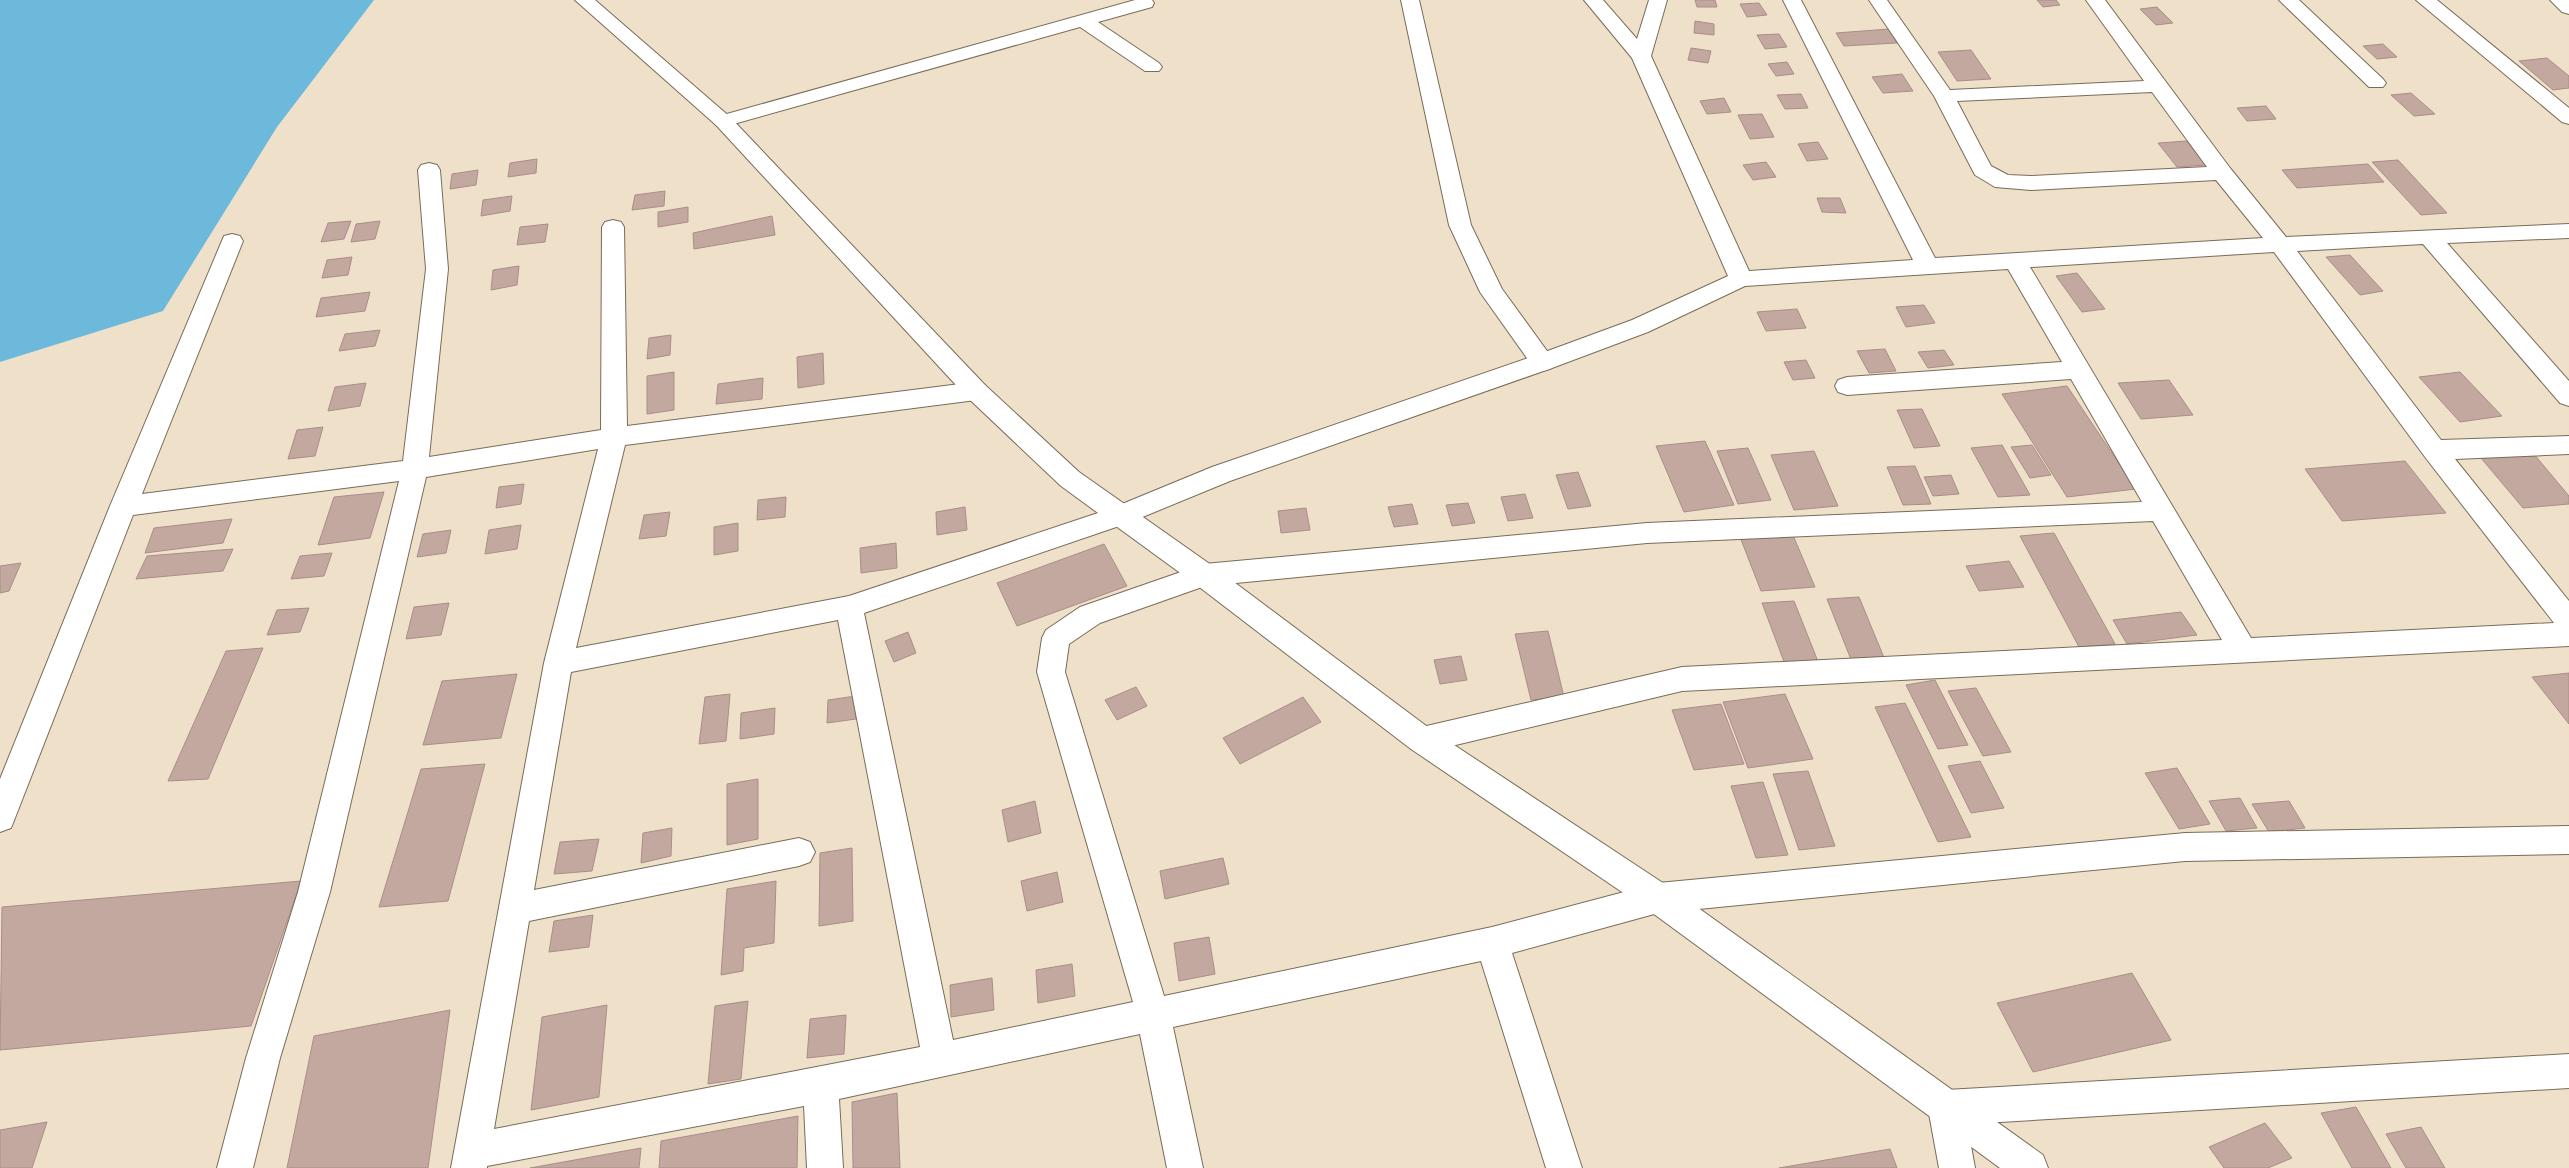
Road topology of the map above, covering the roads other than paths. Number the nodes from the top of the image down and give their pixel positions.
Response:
1 (584, 0) edge
2 (1410, 0) edge
3 (1593, 0) edge
4 (1658, 0) edge
5 (1792, 0) edge
6 (1878, 0) edge
7 (2095, 0) edge
8 (2288, 0) edge
9 (2425, 0) edge
10 (2559, 0) edge
11 (1145, 3) dead end
12 (2569, 8) edge
13 (1083, 21) junction
14 (1641, 56) junction
15 (1152, 66) dead end
16 (2376, 83) dead end
17 (2159, 86) junction
18 (1944, 96) junction
19 (2569, 118) edge
20 (723, 121) junction
21 (429, 170) dead end
22 (2222, 173) junction
23 (613, 227) dead end
24 (2569, 231) edge
25 (2428, 236) junction
26 (232, 241) dead end
27 (2281, 245) junction
28 (2014, 260) junction
29 (1928, 267) junction
30 (1741, 280) junction
31 (1543, 362) junction
32 (2078, 370) junction
33 (1847, 386) dead end
34 (976, 391) junction
35 (2569, 397) edge
36 (614, 437) junction
37 (2569, 445) edge
38 (2434, 450) junction
39 (415, 469) junction
40 (123, 506) junction
41 (2161, 512) junction
42 (1119, 516) junction
43 (1204, 575) junction
44 (849, 607) junction
45 (2569, 622) edge
46 (2569, 634) edge
47 (2243, 651) junction
48 (558, 663) junction
49 (1422, 740) junction
50 (0, 818) edge
51 (2569, 840) edge
52 (799, 852) dead end
53 (1658, 898) junction
54 (514, 909) junction
55 (1492, 943) junction
56 (1153, 1014) junction
57 (940, 1059) junction
58 (2569, 1070) edge
59 (821, 1085) junction
60 (1946, 1108) junction
61 (470, 1160) edge
62 (235, 1168) edge
63 (825, 1168) edge
64 (1185, 1168) edge
65 (1564, 1168) edge
66 (1957, 1168) edge
67 (2030, 1168) edge

1 - 20 street
2 - 31 street
3 - 14 street
4 - 14 street
5 - 29 street
6 - 18 street
7 - 17 street
8 - 16 street
9 - 19 street
10 - 12 street
11 - 13 street
13 - 15 street
13 - 20 street
14 - 30 street
17 - 18 street
17 - 22 street
18 - 22 street
20 - 34 street
21 - 39 street
22 - 27 street
23 - 36 street
24 - 25 street
25 - 27 street
25 - 35 street
26 - 40 street
27 - 28 street
27 - 38 street
28 - 29 street
28 - 32 street
29 - 30 street
30 - 31 street
31 - 42 street
32 - 33 street
32 - 41 street
34 - 36 street
34 - 42 street
36 - 39 street
36 - 48 street
37 - 38 street
38 - 45 street
39 - 40 street
39 - 62 street
40 - 50 street
41 - 43 street
41 - 47 street
42 - 43 street
42 - 44 street
43 - 49 street
43 - 56 street
44 - 48 street
44 - 57 street
46 - 47 street
47 - 49 street
48 - 54 street
49 - 53 street
51 - 53 street
52 - 54 street
53 - 55 street
53 - 60 street
54 - 61 street
55 - 56 street
55 - 65 street
56 - 57 street
56 - 64 street
57 - 59 street
58 - 60 street
59 - 61 street
59 - 63 street
60 - 66 street
60 - 67 street

